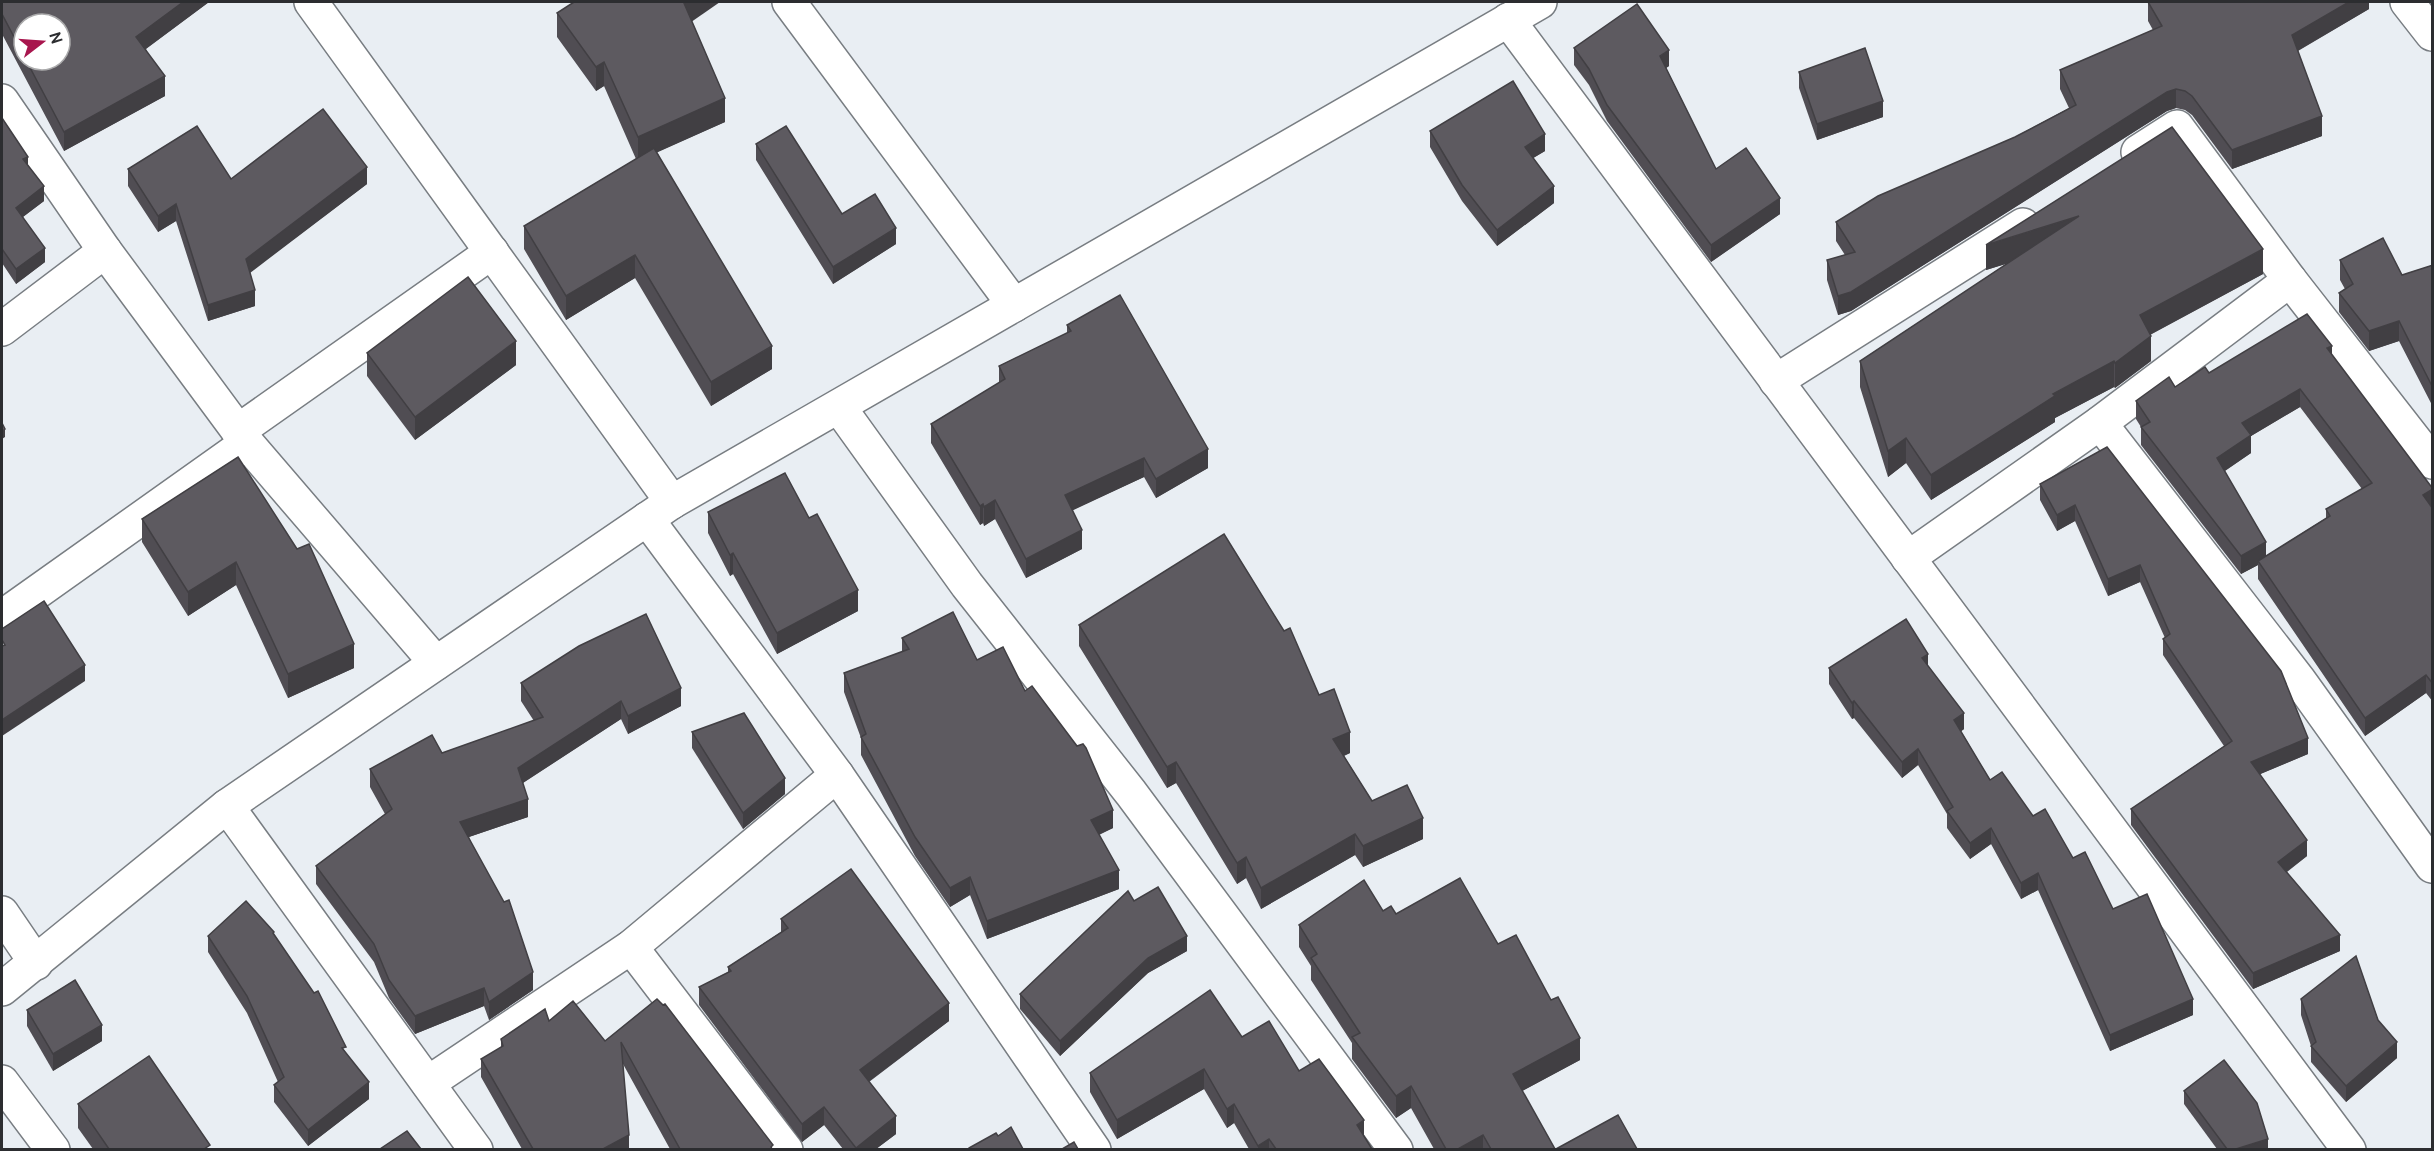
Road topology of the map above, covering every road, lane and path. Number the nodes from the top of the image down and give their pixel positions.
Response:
1 (311, 2) edge
2 (789, 2) edge
3 (1540, 2) edge
4 (2407, 2) edge
5 (1508, 20) junction
6 (2433, 34) edge
7 (2, 101) edge
8 (2117, 165) edge
9 (2047, 210) edge
10 (105, 251) junction
11 (492, 252) junction
12 (2290, 280) junction
13 (1014, 305) junction
14 (2, 329) edge
15 (1776, 381) junction
16 (839, 407) junction
17 (2100, 423) junction
18 (243, 437) junction
19 (2433, 462) edge
20 (660, 510) junction
21 (1908, 558) junction
22 (2, 617) edge
23 (436, 663) junction
24 (837, 775) junction
25 (227, 806) junction
26 (2433, 866) edge
27 (2, 913) edge
28 (631, 947) junction
29 (36, 963) junction
30 (2, 989) edge
31 (2, 1082) edge
32 (428, 1083) junction
33 (53, 1149) edge
34 (476, 1149) edge
35 (786, 1149) edge
36 (1094, 1149) edge
37 (1396, 1149) edge
38 (2349, 1149) edge

1 - 11 street
2 - 13 street
3 - 5 street
4 - 6 street
5 - 13 street
5 - 15 street
7 - 10 street
8 - 12 street
9 - 15 street
10 - 14 street
10 - 18 street
11 - 18 street
11 - 20 street
12 - 17 street
12 - 19 street
13 - 16 street
15 - 21 street
16 - 20 street
16 - 37 street
17 - 21 street
17 - 26 street
18 - 22 street
18 - 23 street
20 - 23 street
20 - 24 street
21 - 38 street
23 - 25 street
24 - 28 street
24 - 36 street
25 - 29 street
25 - 32 street
27 - 29 street
28 - 32 street
28 - 35 street
29 - 30 street
31 - 33 street
32 - 34 street

